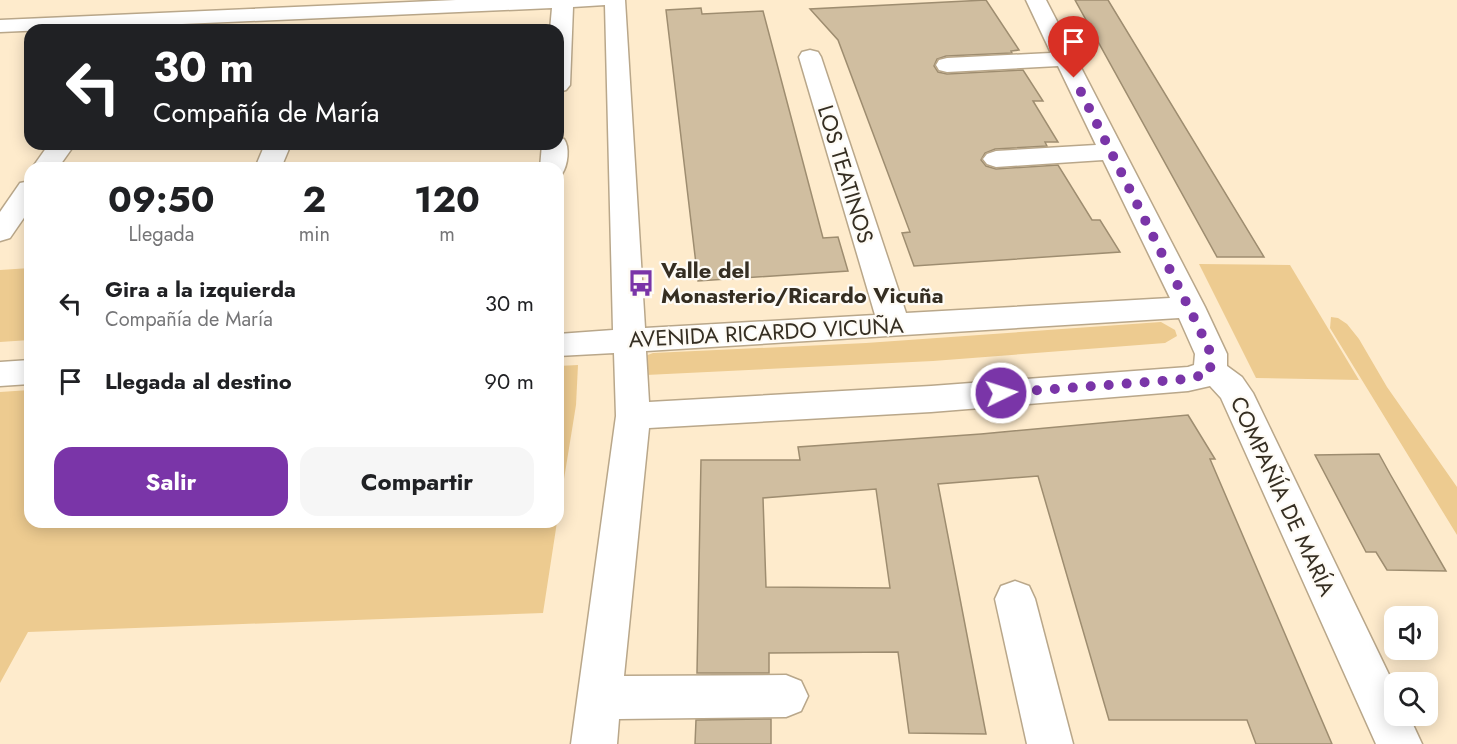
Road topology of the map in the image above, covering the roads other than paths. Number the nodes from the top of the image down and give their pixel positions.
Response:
1 (161, 0) edge
2 (600, 0) edge
3 (615, 0) edge
4 (1036, 0) edge
5 (563, 1) edge
6 (328, 6) edge
7 (147, 20) junction
8 (49, 24) edge
9 (562, 24) edge
10 (24, 25) edge
11 (0, 26) edge
12 (810, 57) dead end
13 (1065, 59) junction
14 (947, 65) dead end
15 (1110, 152) junction
16 (996, 159) dead end
17 (24, 198) edge
18 (0, 232) edge
19 (1190, 307) junction
20 (894, 325) junction
21 (631, 340) junction
22 (564, 345) edge
23 (24, 372) edge
24 (1210, 373) junction
25 (0, 374) edge
26 (633, 416) junction
27 (1015, 599) dead end
28 (786, 696) dead end
29 (599, 698) junction
30 (594, 744) edge
31 (1050, 744) edge
32 (1399, 744) edge

1 - 7 street
2 - 5 street
3 - 21 street
4 - 13 street
5 - 6 street
5 - 9 street
6 - 7 street
7 - 8 street
10 - 11 street
12 - 20 street, LOS TEATINOS
13 - 14 street
13 - 15 street
15 - 16 street
15 - 19 street
17 - 18 street
19 - 20 street, AVENIDA RICARDO VICUÑA
19 - 24 street
20 - 21 street, AVENIDA RICARDO VICUÑA
21 - 22 street, AVENIDA RICARDO VICUÑA
21 - 26 street
23 - 25 street
24 - 26 street
24 - 32 street, COMPAÑÍA DE MARÍA
26 - 29 street
27 - 31 street
28 - 29 street
29 - 30 street

